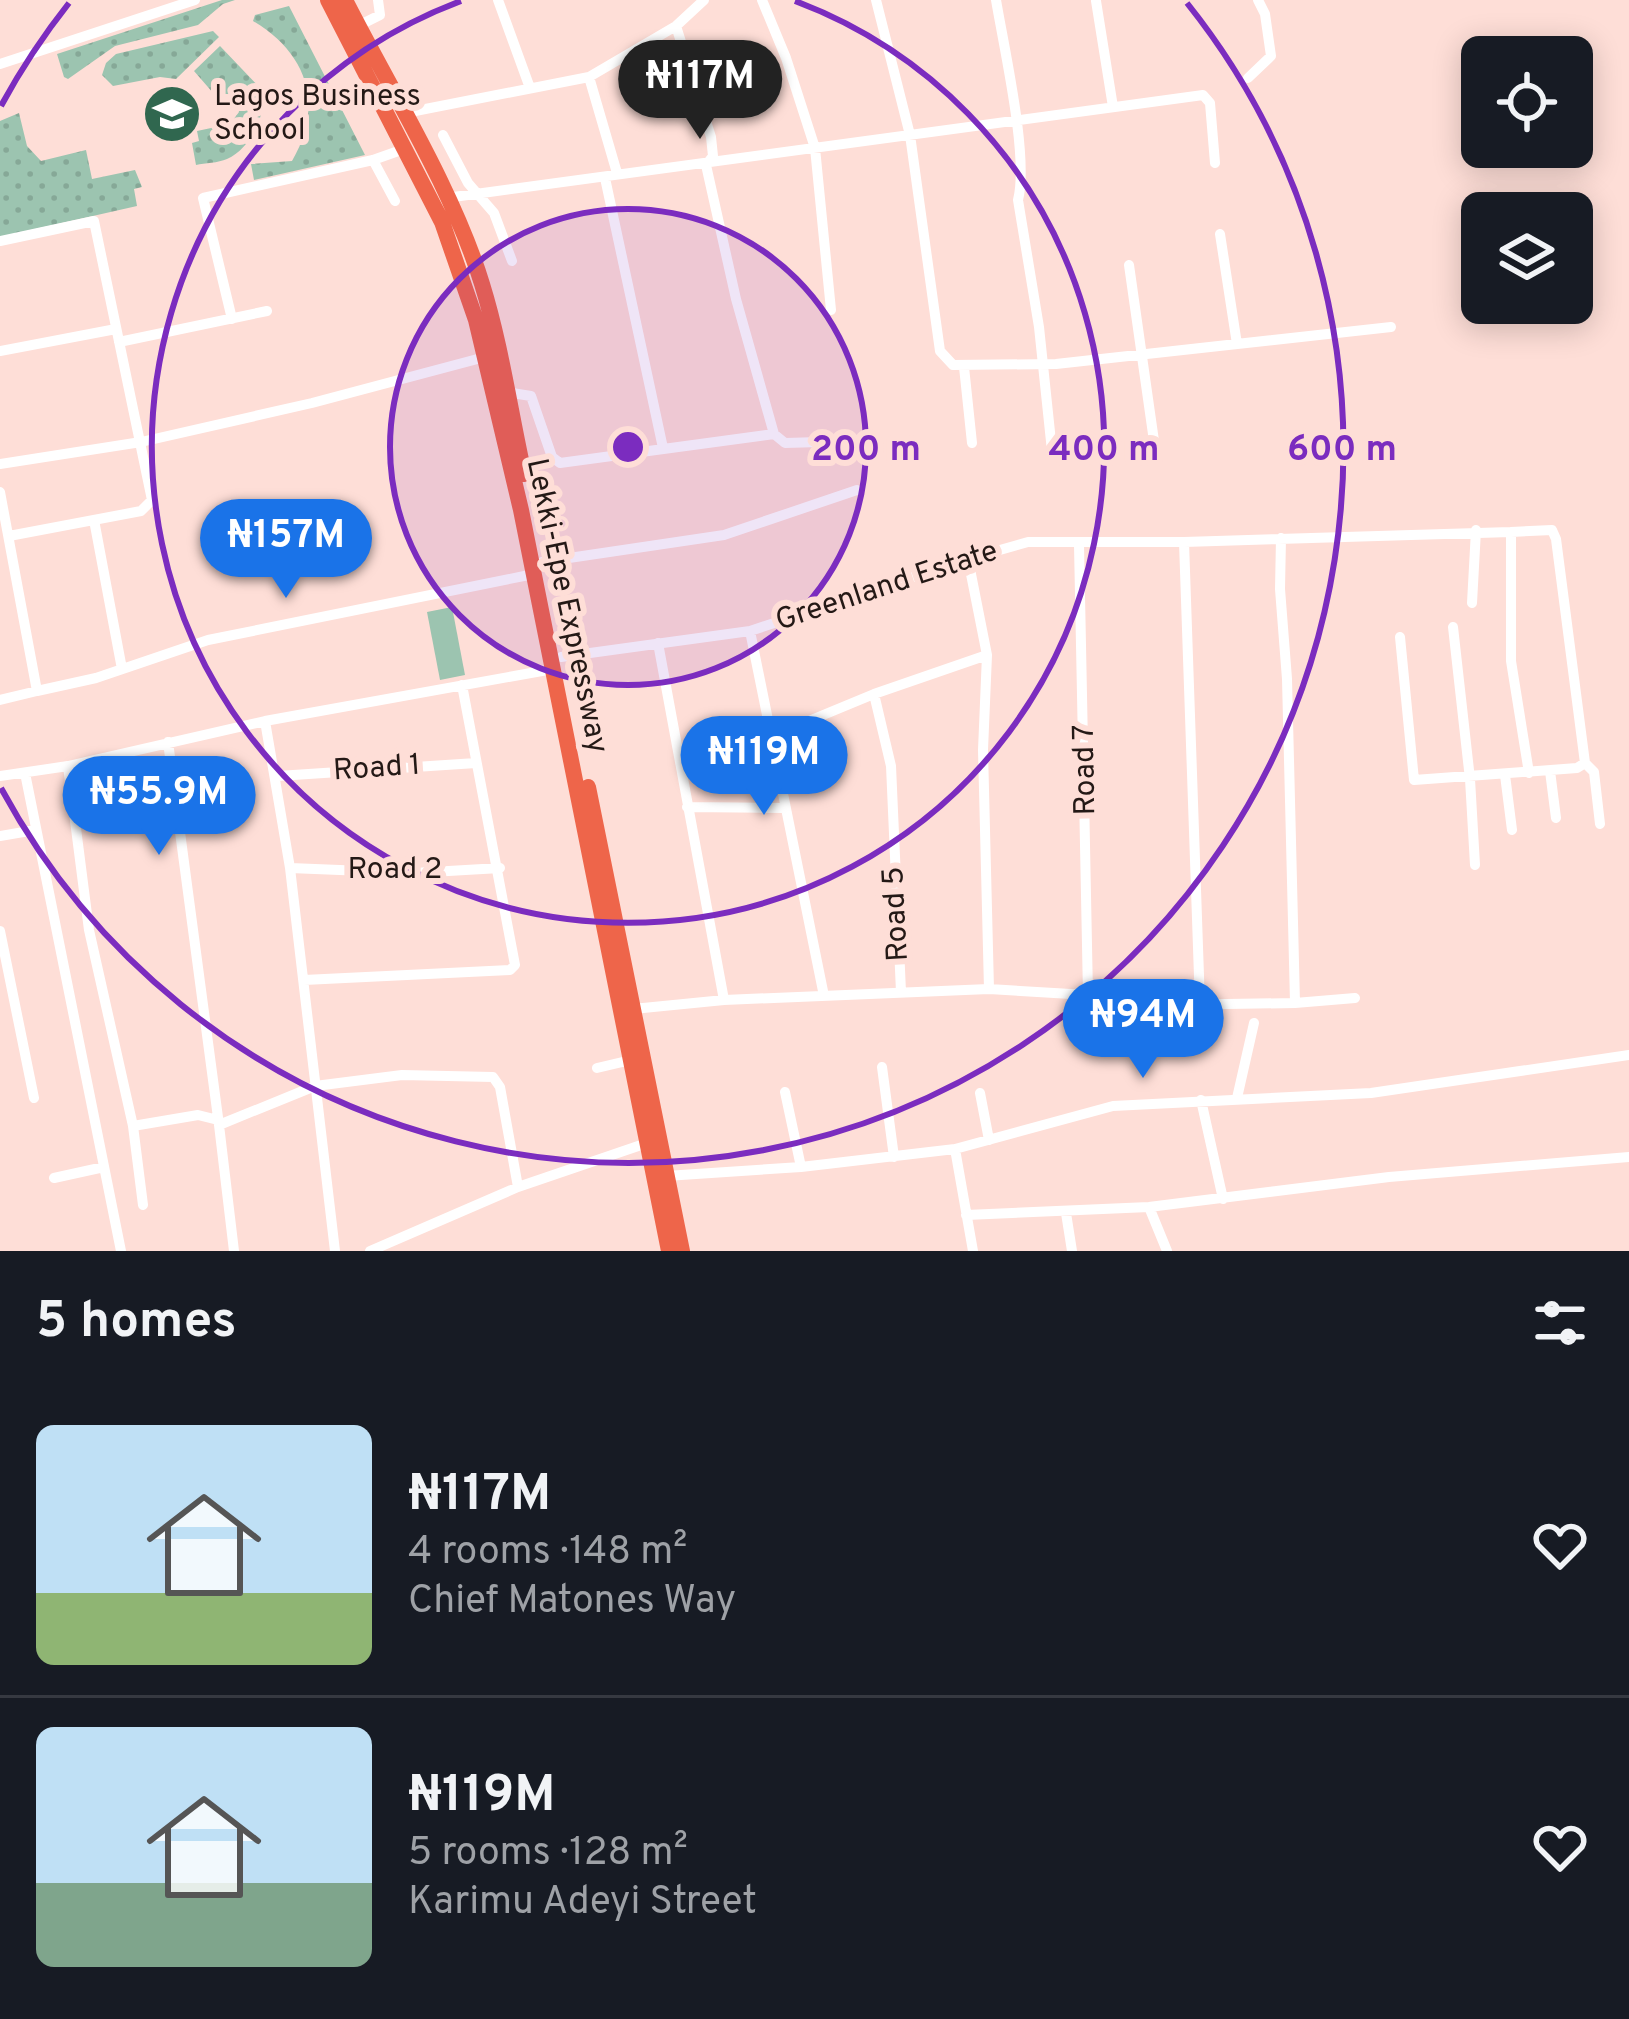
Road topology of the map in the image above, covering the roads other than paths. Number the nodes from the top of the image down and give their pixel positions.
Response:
1 (194, 0) edge
2 (328, 0) edge
3 (344, 0) edge
4 (378, 0) edge
5 (498, 0) edge
6 (704, 0) edge
7 (762, 0) edge
8 (876, 0) edge
9 (996, 0) edge
10 (1258, 0) edge
11 (1096, 1) edge
12 (358, 26) junction
13 (676, 26) junction
14 (0, 64) edge
15 (589, 77) junction
16 (1248, 78) dead end
17 (530, 88) junction
18 (1113, 107) junction
19 (403, 113) junction
20 (1015, 122) junction
21 (443, 135) dead end
22 (910, 135) junction
23 (815, 148) junction
24 (404, 149) junction
25 (373, 160) junction
26 (1215, 164) dead end
27 (706, 165) junction
28 (611, 175) junction
29 (481, 194) junction
30 (446, 198) junction
31 (395, 201) dead end
32 (1220, 234) dead end
33 (0, 241) edge
34 (512, 261) dead end
35 (1129, 265) dead end
36 (831, 310) dead end
37 (267, 311) dead end
38 (232, 319) junction
39 (1390, 327) dead end
40 (117, 335) junction
41 (1237, 344) junction
42 (0, 351) edge
43 (1140, 353) junction
44 (485, 357) junction
45 (1043, 364) junction
46 (959, 366) junction
47 (506, 392) junction
48 (774, 434) junction
49 (855, 441) dead end
50 (1154, 441) dead end
51 (141, 442) junction
52 (972, 443) dead end
53 (662, 448) junction
54 (1052, 451) dead end
55 (0, 464) edge
56 (857, 490) dead end
57 (0, 492) edge
58 (94, 520) junction
59 (1476, 530) junction
60 (1511, 532) junction
61 (9, 536) junction
62 (1281, 538) junction
63 (1184, 542) junction
64 (1079, 545) junction
65 (968, 559) junction
66 (538, 568) junction
67 (1472, 603) dead end
68 (1453, 627) dead end
69 (750, 632) junction
70 (1400, 637) dead end
71 (658, 643) junction
72 (987, 655) junction
73 (557, 663) junction
74 (122, 669) junction
75 (462, 685) junction
76 (38, 691) junction
77 (874, 694) junction
78 (0, 700) edge
79 (265, 721) junction
80 (770, 737) junction
81 (167, 742) junction
82 (476, 763) junction
83 (1585, 764) junction
84 (68, 766) junction
85 (1550, 771) junction
86 (25, 772) junction
87 (1529, 773) junction
88 (579, 775) junction
89 (1505, 775) junction
90 (0, 776) edge
91 (278, 776) junction
92 (1470, 779) junction
93 (687, 807) junction
94 (786, 808) junction
95 (1556, 818) dead end
96 (1600, 824) dead end
97 (35, 830) junction
98 (1512, 830) dead end
99 (0, 836) edge
100 (1475, 865) dead end
101 (290, 868) junction
102 (500, 868) junction
103 (0, 931) edge
104 (304, 980) junction
105 (989, 989) junction
106 (901, 992) junction
107 (1088, 994) junction
108 (824, 996) junction
109 (1355, 998) dead end
110 (724, 1000) junction
111 (1295, 1004) junction
112 (1200, 1005) junction
113 (633, 1009) junction
114 (1254, 1023) dead end
115 (1629, 1054) edge
116 (631, 1060) junction
117 (882, 1066) dead end
118 (597, 1068) dead end
119 (315, 1086) junction
120 (785, 1092) dead end
121 (980, 1093) dead end
122 (34, 1098) dead end
123 (1237, 1098) junction
124 (1201, 1100) junction
125 (218, 1122) junction
126 (133, 1126) junction
127 (989, 1140) junction
128 (647, 1144) junction
129 (955, 1149) junction
130 (894, 1157) junction
131 (1629, 1157) edge
132 (104, 1167) junction
133 (801, 1167) junction
134 (666, 1176) junction
135 (54, 1178) dead end
136 (518, 1187) junction
137 (1223, 1199) junction
138 (143, 1205) dead end
139 (1149, 1207) junction
140 (1066, 1213) junction
141 (966, 1215) junction
142 (121, 1251) edge
143 (234, 1251) edge
144 (335, 1251) edge
145 (370, 1251) edge
146 (669, 1251) edge
147 (682, 1251) edge
148 (974, 1251) edge
149 (1072, 1251) edge
150 (1167, 1251) edge

1 - 14 street
2 - 24 highway, Lekki-Epe Expressway
3 - 12 highway, Lekki-Epe Expressway
4 - 12 street
5 - 17 street
6 - 13 street
7 - 23 street
8 - 22 street
9 - 20 street
10 - 16 street
11 - 18 street
12 - 19 highway, Lekki-Epe Expressway
13 - 15 street
13 - 27 street
15 - 17 street
15 - 28 street
17 - 19 street
18 - 20 street
18 - 26 street
19 - 30 highway, Lekki-Epe Expressway
20 - 22 street
20 - 45 street
21 - 29 street
22 - 23 street
22 - 46 street
23 - 27 street
23 - 36 street
24 - 25 street
24 - 44 highway, Lekki-Epe Expressway
25 - 31 street
25 - 38 street
27 - 28 street
27 - 48 street
28 - 29 street
28 - 53 street
29 - 30 street
29 - 34 street
30 - 47 highway, Lekki-Epe Expressway
32 - 41 street
33 - 40 street
35 - 43 street
37 - 38 street
38 - 40 street
39 - 41 street
40 - 42 street
40 - 51 street
41 - 43 street
43 - 45 street
43 - 50 street
44 - 51 street
44 - 66 highway, Lekki-Epe Expressway
45 - 46 street
45 - 54 street
46 - 52 street
47 - 53 street
47 - 66 highway, Lekki-Epe Expressway
48 - 49 street
48 - 53 street
51 - 55 street
51 - 58 street
56 - 66 street
57 - 61 street
58 - 61 street
58 - 74 street
59 - 60 street, Greenland Estate
59 - 62 street, Greenland Estate
59 - 67 street
60 - 83 street, Greenland Estate
60 - 87 street
61 - 76 street
62 - 63 street, Greenland Estate
62 - 111 street
63 - 64 street, Greenland Estate
63 - 112 street
64 - 65 street, Greenland Estate
64 - 107 street, Road 7
65 - 69 street, Greenland Estate
65 - 72 street
66 - 73 highway, Lekki-Epe Expressway
66 - 74 street
68 - 92 street
69 - 71 street, Greenland Estate
69 - 80 street
70 - 92 street
71 - 73 street, Greenland Estate
71 - 93 street
72 - 77 street
72 - 105 street
73 - 75 street, Greenland Estate
73 - 88 highway, Lekki-Epe Expressway
74 - 76 street
75 - 79 street, Greenland Estate
75 - 82 street
76 - 78 street
77 - 80 street
77 - 106 street, Road 5
79 - 81 street, Greenland Estate
79 - 91 street
80 - 94 street
81 - 84 street, Greenland Estate
81 - 125 street
82 - 91 street, Road 1
82 - 102 street
83 - 85 street
83 - 96 street
84 - 86 street, Greenland Estate
84 - 126 street
85 - 87 street
85 - 95 street
86 - 90 street, Greenland Estate
86 - 97 street
87 - 89 street
88 - 113 highway, Lekki-Epe Expressway
88 - 116 highway, Lekki-Epe Expressway
89 - 92 street
89 - 98 street
91 - 101 street
92 - 100 street
93 - 94 street
93 - 110 street
94 - 108 street
97 - 99 street
97 - 132 street
101 - 102 street, Road 2
101 - 104 street
102 - 104 street
103 - 122 street
104 - 119 street
105 - 106 street
105 - 107 street
106 - 108 street
107 - 112 street
108 - 110 street
109 - 111 street
110 - 113 street
111 - 112 street
113 - 134 highway, Lekki-Epe Expressway
114 - 123 street
115 - 123 street
116 - 118 street
116 - 128 highway, Lekki-Epe Expressway
117 - 130 street
119 - 125 street
119 - 136 street
119 - 144 street
120 - 133 street
121 - 127 street
123 - 124 street
124 - 127 street
124 - 137 street
125 - 126 street
125 - 143 street
126 - 138 street
127 - 129 street
128 - 136 street
128 - 146 highway, Lekki-Epe Expressway
129 - 130 street
129 - 141 street
130 - 133 street
131 - 137 street
132 - 135 street
132 - 142 street
133 - 134 street
134 - 147 highway, Lekki-Epe Expressway
136 - 145 street
137 - 139 street
139 - 140 street
139 - 150 street
140 - 141 street
140 - 149 street
141 - 148 street

